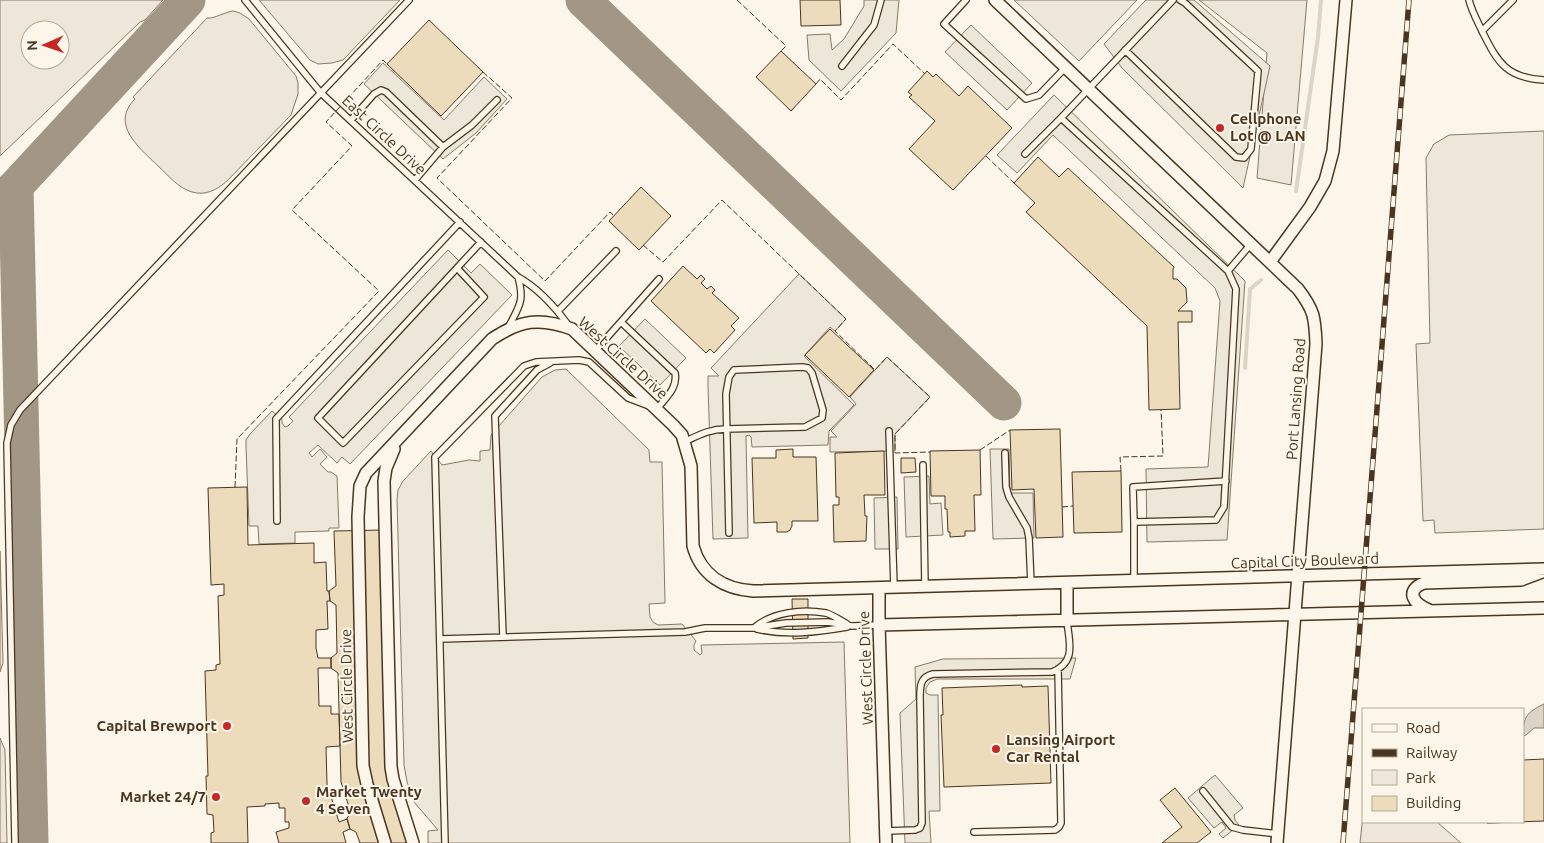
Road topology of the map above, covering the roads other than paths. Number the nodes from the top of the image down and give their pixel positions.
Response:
1 (245, 0) edge
2 (409, 0) edge
3 (881, 0) edge
4 (966, 0) edge
5 (995, 0) edge
6 (1172, 0) edge
7 (1180, 0) edge
8 (1346, 0) edge
9 (1469, 0) edge
10 (1512, 0) edge
11 (1482, 31) junction
12 (1125, 50) junction
13 (842, 66) dead end
14 (1066, 67) junction
15 (1544, 80) edge
16 (1089, 89) junction
17 (320, 92) junction
18 (497, 100) dead end
19 (1062, 118) junction
20 (350, 120) junction
21 (443, 147) junction
22 (1025, 154) dead end
23 (415, 180) junction
24 (460, 222) junction
25 (481, 242) junction
26 (1251, 244) junction
27 (616, 251) dead end
28 (1270, 262) junction
29 (457, 268) junction
30 (1228, 271) junction
31 (518, 277) junction
32 (659, 279) dead end
33 (558, 311) junction
34 (621, 322) junction
35 (508, 328) junction
36 (572, 329) junction
37 (595, 351) junction
38 (554, 361) junction
39 (656, 409) junction
40 (726, 429) junction
41 (889, 431) dead end
42 (684, 442) junction
43 (396, 443) junction
44 (1006, 453) dead end
45 (923, 465) dead end
46 (1226, 481) junction
47 (277, 521) dead end
48 (1134, 522) junction
49 (729, 533) dead end
50 (1544, 570) edge
51 (1298, 577) junction
52 (1134, 581) junction
53 (1068, 583) junction
54 (1031, 584) junction
55 (894, 587) junction
56 (925, 587) junction
57 (879, 588) junction
58 (1544, 608) edge
59 (1431, 611) junction
60 (1295, 614) junction
61 (1068, 621) junction
62 (879, 625) junction
63 (852, 626) junction
64 (753, 628) junction
65 (503, 637) junction
66 (440, 639) junction
67 (1058, 670) junction
68 (1203, 790) dead end
69 (886, 831) junction
70 (974, 832) dead end
71 (1278, 839) edge
72 (15, 843) edge
73 (385, 843) edge
74 (413, 843) edge
75 (445, 843) edge
76 (886, 843) edge

1 - 17 lane, East Circle Drive
2 - 17 lane
3 - 13 lane
4 - 14 lane
5 - 14 street, Port Lansing Road
6 - 12 lane
7 - 12 lane
8 - 28 street
9 - 11 lane
10 - 11 lane
11 - 15 lane
12 - 16 lane
14 - 16 street, Port Lansing Road
16 - 19 lane
16 - 26 street, Port Lansing Road
17 - 20 lane, East Circle Drive
17 - 72 lane
18 - 21 lane
19 - 22 lane
19 - 30 lane
20 - 21 lane
20 - 23 lane, East Circle Drive
21 - 23 lane
23 - 24 lane, East Circle Drive
24 - 25 lane, East Circle Drive
24 - 47 lane
25 - 29 lane
25 - 31 lane, East Circle Drive
26 - 28 street, Port Lansing Road
26 - 30 lane
27 - 33 lane
28 - 51 street, Port Lansing Road
29 - 29 lane
30 - 46 lane
31 - 33 lane, East Circle Drive
31 - 35 lane
32 - 34 lane
33 - 36 lane, East Circle Drive
34 - 37 lane
34 - 39 lane
35 - 36 street, West Circle Drive
35 - 43 street, West Circle Drive
36 - 37 street, West Circle Drive
37 - 39 street, West Circle Drive
38 - 39 lane
38 - 65 lane
38 - 66 lane
39 - 42 street, West Circle Drive
40 - 40 lane
40 - 42 lane
40 - 49 lane
41 - 55 lane
42 - 57 street, West Circle Drive
43 - 73 street, West Circle Drive
43 - 74 street
44 - 54 lane
45 - 56 lane
46 - 48 lane
46 - 48 lane
48 - 52 lane
50 - 51 street, Capital City Boulevard
50 - 59 street, Capital City Boulevard
51 - 52 street, Capital City Boulevard
51 - 60 street, Port Lansing Road
52 - 53 street, Capital City Boulevard
53 - 54 street, Capital City Boulevard
53 - 61 street
54 - 56 street, Capital City Boulevard
55 - 56 street, Capital City Boulevard
55 - 57 street, Capital City Boulevard
57 - 62 street, West Circle Drive
58 - 59 street
59 - 60 street
60 - 61 street
60 - 71 street, Port Lansing Road
61 - 62 street
61 - 67 lane
62 - 63 lane
62 - 69 street, West Circle Drive
63 - 64 lane
63 - 64 lane
63 - 64 lane
64 - 65 lane
65 - 66 lane
66 - 75 lane
67 - 69 lane
67 - 70 lane
68 - 71 lane
69 - 76 street, West Circle Drive

